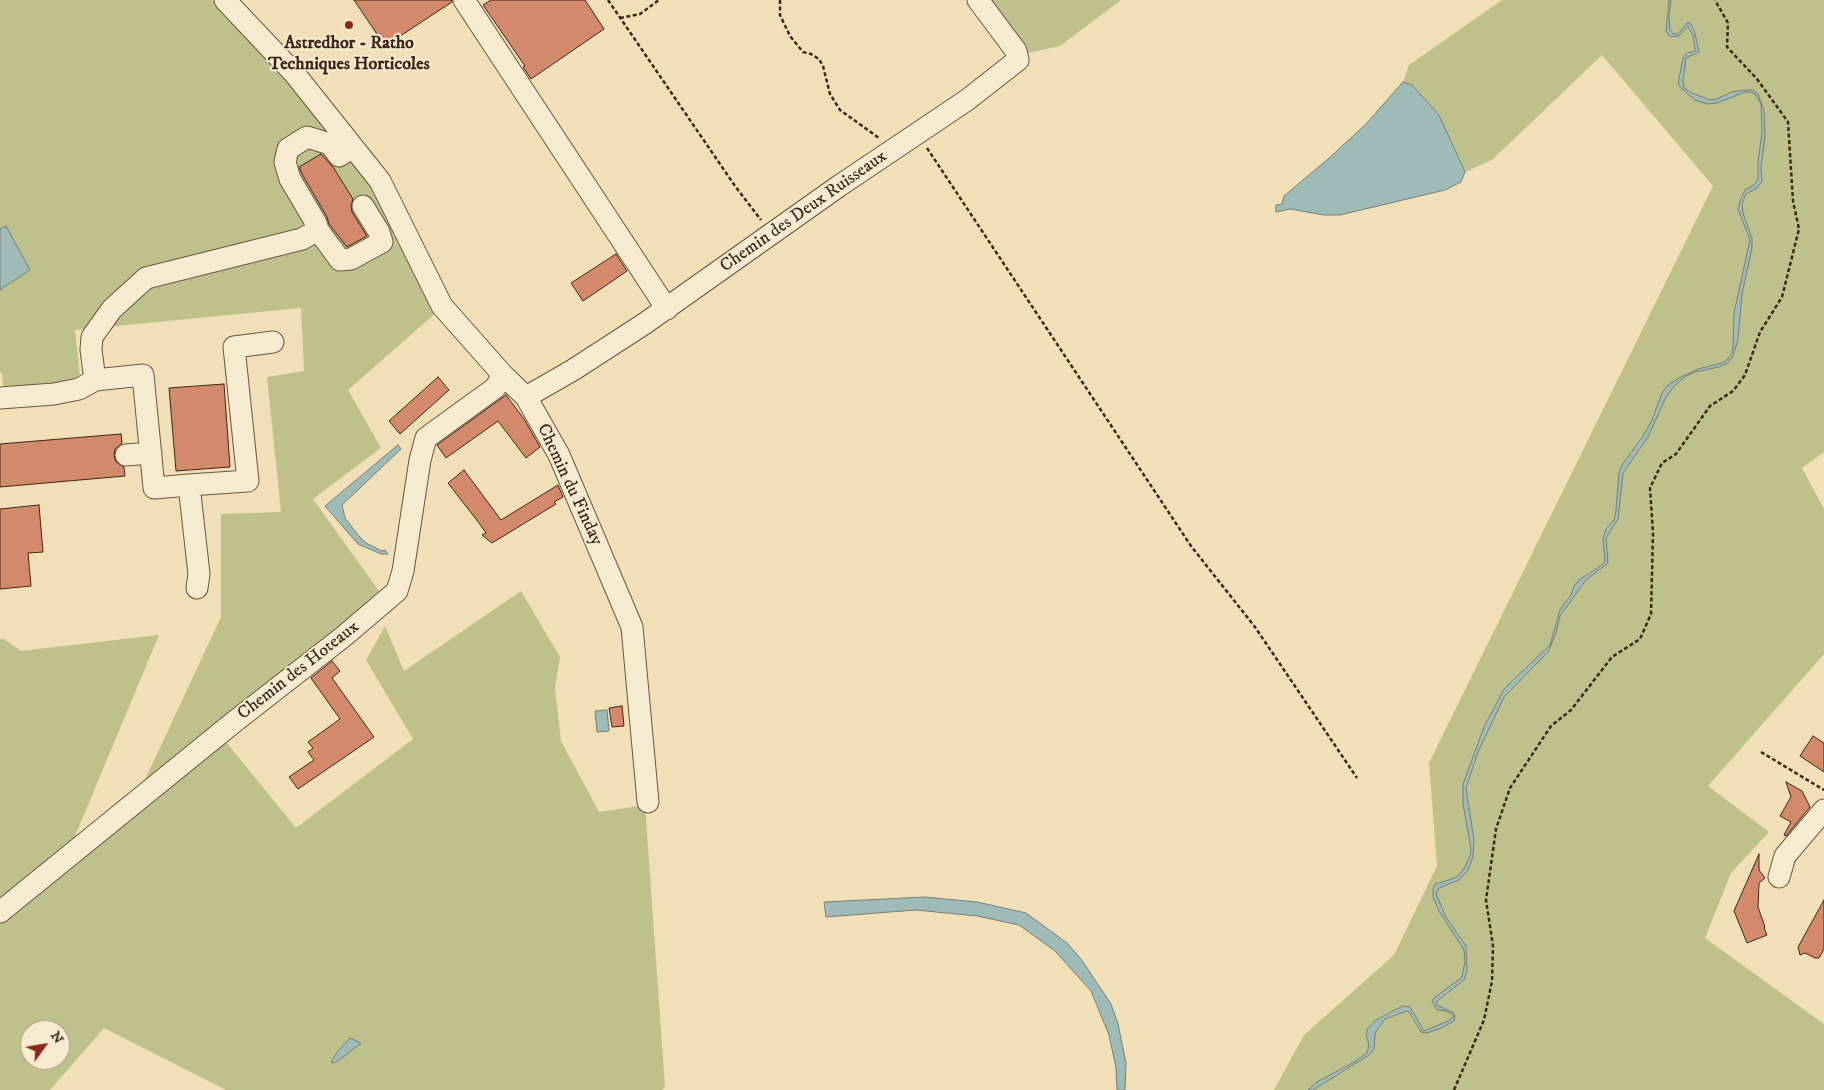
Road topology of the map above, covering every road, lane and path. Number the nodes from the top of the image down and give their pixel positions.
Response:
1 (225, 0) edge
2 (464, 0) edge
3 (608, 0) edge
4 (659, 0) edge
5 (780, 0) edge
6 (978, 0) edge
7 (1715, 0) edge
8 (620, 18) junction
9 (908, 139) junction
10 (353, 147) junction
11 (890, 151) junction
12 (363, 206) dead end
13 (318, 230) junction
14 (767, 238) junction
15 (666, 309) junction
16 (273, 342) dead end
17 (503, 375) junction
18 (95, 380) junction
19 (526, 397) junction
20 (0, 398) edge
21 (151, 453) junction
22 (126, 455) dead end
23 (189, 485) junction
24 (197, 588) dead end
25 (1761, 752) dead end
26 (1357, 778) dead end
27 (1824, 790) edge
28 (648, 802) dead end
29 (1824, 810) edge
30 (1779, 877) dead end
31 (0, 912) edge
32 (1454, 1090) edge

1 - 10 street, Chemin du Finday
2 - 15 street
3 - 8 path
4 - 8 path
5 - 11 path
6 - 9 street, Chemin des Deux Ruisseaux
7 - 32 path
8 - 14 path
9 - 11 street, Chemin des Deux Ruisseaux
9 - 26 path
10 - 13 street
10 - 17 street, Chemin du Finday
11 - 14 street, Chemin des Deux Ruisseaux
12 - 13 street
13 - 18 street
14 - 15 street, Chemin des Deux Ruisseaux
15 - 19 street, Chemin des Deux Ruisseaux
16 - 23 street
17 - 19 street, Chemin du Finday
17 - 31 street, Chemin des Hoteaux
18 - 20 street
18 - 21 street
19 - 28 street, Chemin du Finday
21 - 22 street
21 - 23 street
23 - 24 street
25 - 27 path
29 - 30 street

